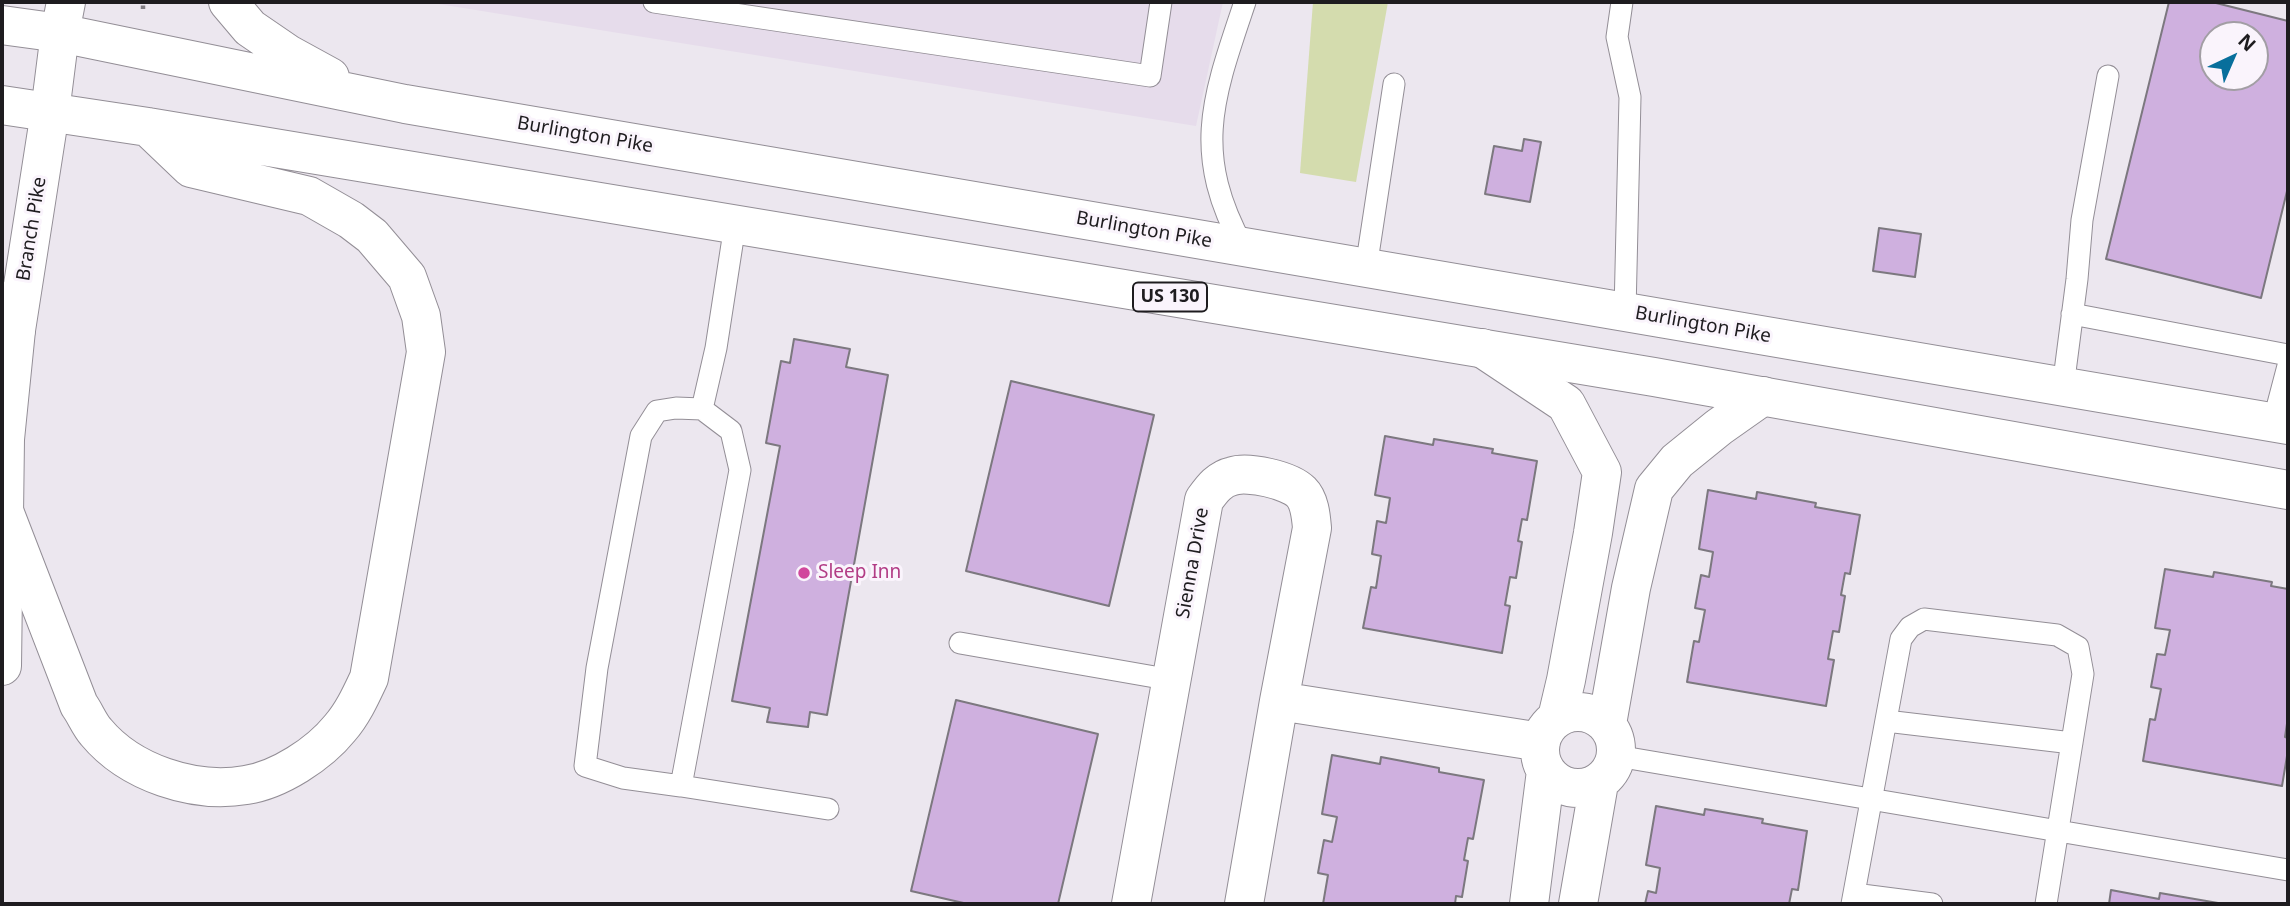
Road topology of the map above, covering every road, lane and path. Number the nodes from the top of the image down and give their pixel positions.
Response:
1 (143, 2) edge
2 (228, 2) edge
3 (654, 2) edge
4 (1161, 2) edge
5 (1245, 2) edge
6 (1622, 2) edge
7 (143, 9) dead end
8 (63, 17) edge
9 (2, 25) edge
10 (2108, 76) dead end
11 (1394, 84) dead end
12 (405, 104) junction
13 (2, 105) edge
14 (50, 112) junction
15 (148, 127) junction
16 (735, 225) junction
17 (1243, 247) junction
18 (1366, 268) junction
19 (1625, 312) junction
20 (2072, 314) junction
21 (9, 315) edge
22 (1482, 348) junction
23 (2288, 355) edge
24 (2288, 366) edge
25 (2063, 387) junction
26 (1763, 396) junction
27 (702, 409) junction
28 (2281, 424) edge
29 (2288, 490) edge
30 (4, 511) junction
31 (960, 643) dead end
32 (2, 666) edge
33 (1172, 680) junction
34 (1279, 701) junction
35 (1886, 721) junction
36 (1548, 743) junction
37 (2072, 743) junction
38 (1608, 754) junction
39 (681, 786) junction
40 (1873, 799) junction
41 (828, 809) dead end
42 (2057, 831) junction
43 (2288, 870) edge
44 (1853, 899) edge
45 (1131, 904) edge
46 (1244, 904) edge
47 (1529, 904) edge
48 (1578, 904) edge
49 (1932, 904) edge
50 (2046, 904) edge

1 - 7 path
2 - 12 main road
3 - 4 lane
5 - 17 lane
6 - 19 lane
8 - 9 main road, Burlington Pike
8 - 12 main road, Burlington Pike
8 - 14 main road, Branch Pike
10 - 20 lane
11 - 18 lane
12 - 17 main road, Burlington Pike
13 - 14 main road, US 130
14 - 15 main road, US 130
14 - 21 main road, Branch Pike
15 - 16 main road, US 130
15 - 30 main road
16 - 22 main road, US 130
16 - 27 lane
17 - 18 main road, Burlington Pike
18 - 19 main road, Burlington Pike
19 - 25 main road, Burlington Pike
20 - 23 lane
20 - 25 lane
21 - 30 main road, Branch Pike
22 - 26 main road, US 130
22 - 36 main road
24 - 28 lane
25 - 28 main road, Burlington Pike
26 - 29 main road, US 130
26 - 38 main road
27 - 39 lane
27 - 39 lane
30 - 32 main road, Branch Pike
31 - 33 lane
33 - 34 main road, Sienna Drive
33 - 45 main road, Sienna Drive
34 - 36 main road
34 - 46 main road, Sienna Drive
35 - 37 lane
35 - 37 lane
35 - 40 lane
36 - 38 main road
36 - 38 main road
36 - 47 main road
37 - 42 lane
38 - 40 lane
38 - 48 main road
39 - 41 lane
40 - 42 lane
40 - 44 lane
42 - 43 lane
42 - 50 lane
44 - 49 lane

